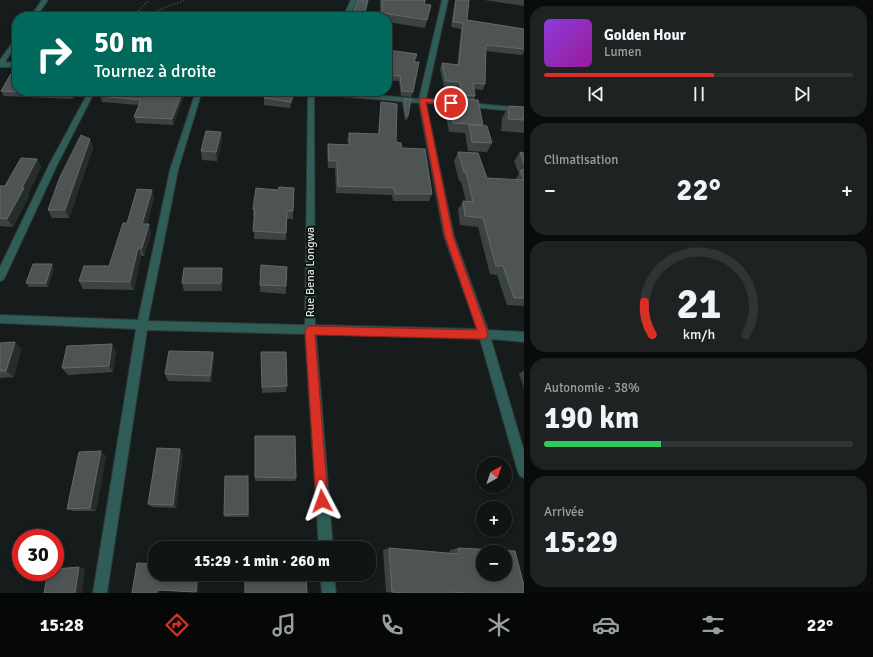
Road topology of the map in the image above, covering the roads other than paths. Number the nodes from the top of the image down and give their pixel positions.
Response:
1 (44, 0) edge
2 (354, 0) edge
3 (445, 0) edge
4 (36, 12) edge
5 (348, 12) edge
6 (12, 48) edge
7 (1, 65) edge
8 (12, 65) edge
9 (89, 96) edge
10 (198, 96) edge
11 (310, 96) edge
12 (372, 96) edge
13 (422, 100) junction
14 (524, 110) edge
15 (0, 277) edge
16 (0, 319) edge
17 (142, 325) junction
18 (310, 330) junction
19 (484, 334) junction
20 (524, 337) edge
21 (524, 472) edge
22 (325, 541) edge
23 (328, 581) edge
24 (100, 593) edge
25 (329, 593) edge

1 - 4 street
2 - 5 street
3 - 13 street
6 - 7 street
7 - 8 street
9 - 15 street
10 - 17 street
11 - 18 street, Rue Bena Longwa
12 - 13 street
13 - 14 street
13 - 19 street
16 - 17 street
17 - 18 street
17 - 24 street
18 - 19 street
18 - 22 street, Rue Bena Longwa
19 - 20 street
19 - 21 street
23 - 25 street

